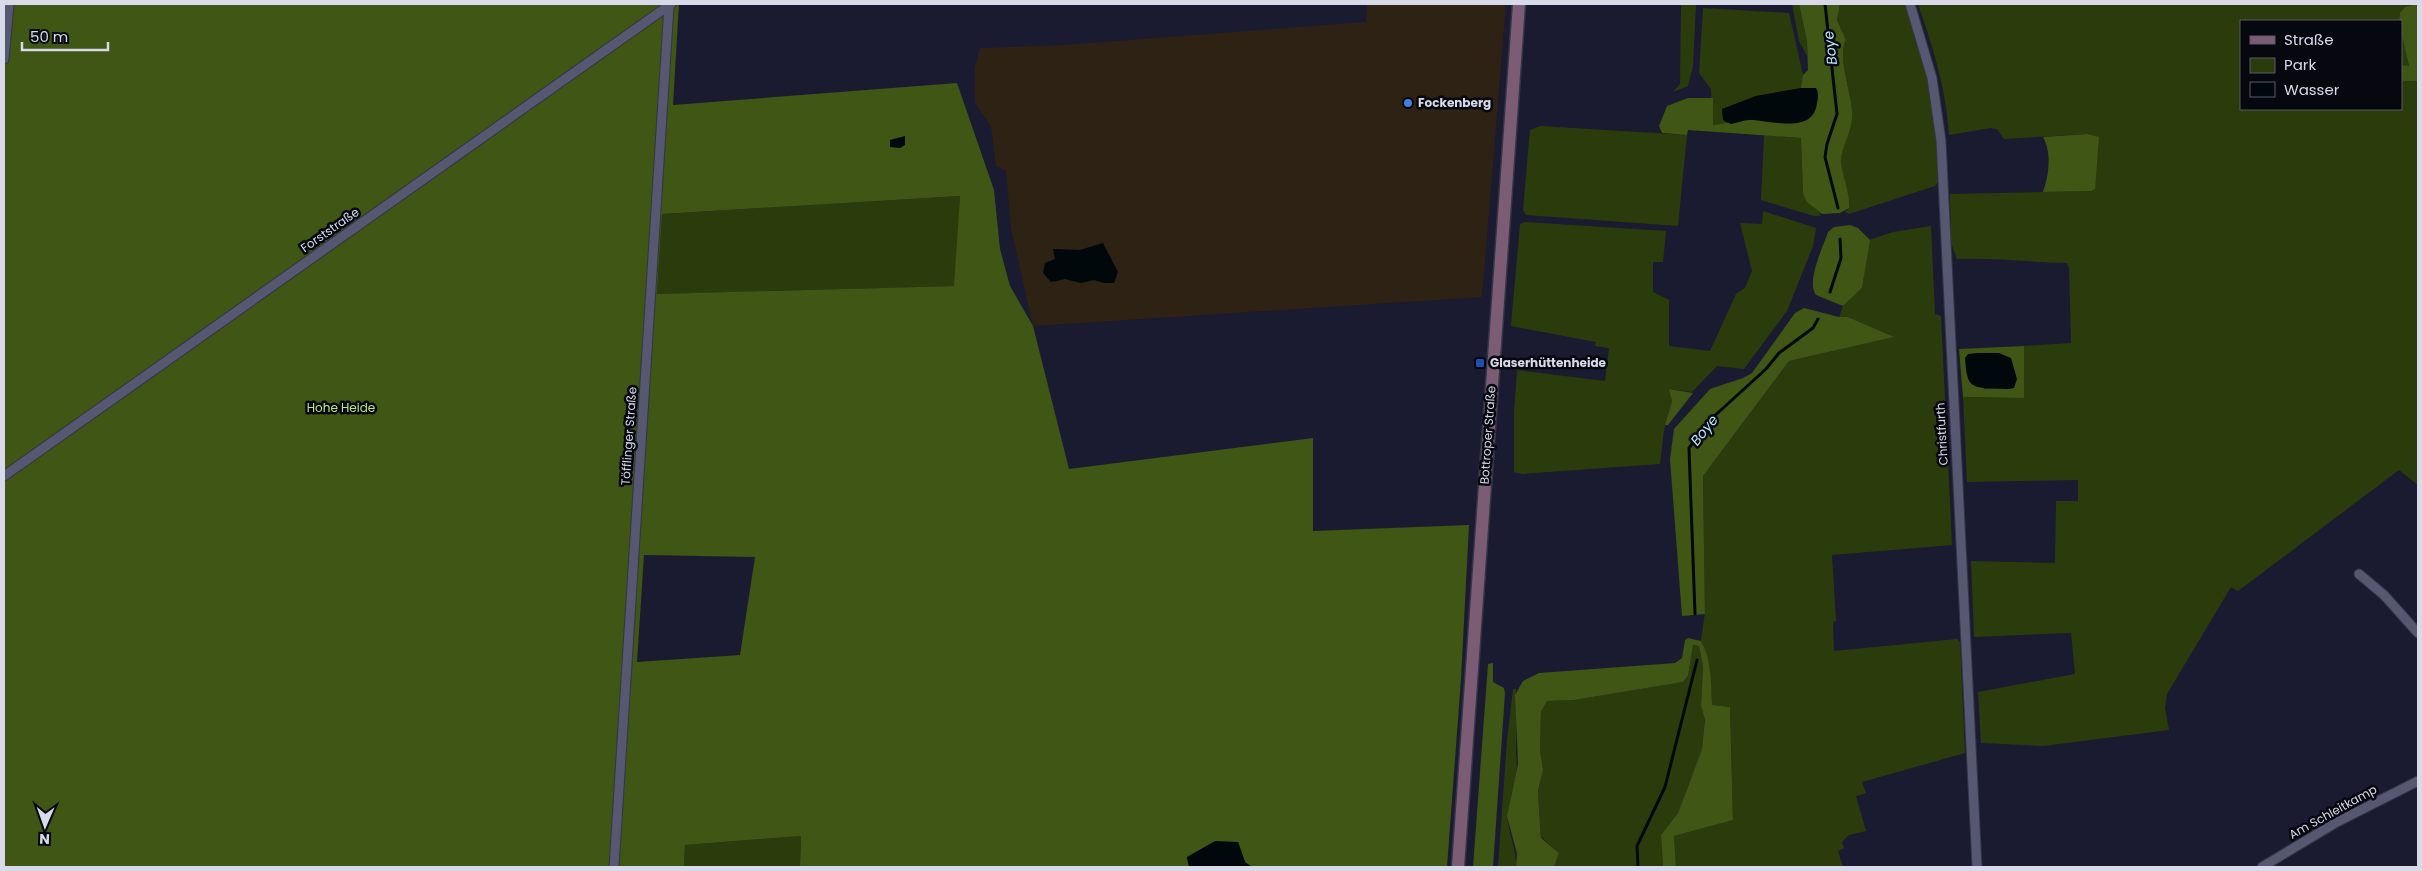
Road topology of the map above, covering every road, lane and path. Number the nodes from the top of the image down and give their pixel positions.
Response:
1 (9, 4) edge
2 (1519, 4) edge
3 (1910, 4) edge
4 (670, 5) edge
5 (4, 59) edge
6 (4, 476) edge
7 (2359, 574) dead end
8 (2418, 633) edge
9 (2418, 781) edge
10 (614, 867) edge
11 (1458, 867) edge
12 (1977, 867) edge
13 (2262, 867) edge

1 - 5 street
2 - 11 main road, Bottroper Straße
3 - 12 street, Christfurth
4 - 6 street, Forststraße
4 - 10 street, Töfflinger Straße
7 - 8 street
9 - 13 street, Am Schleitkamp

